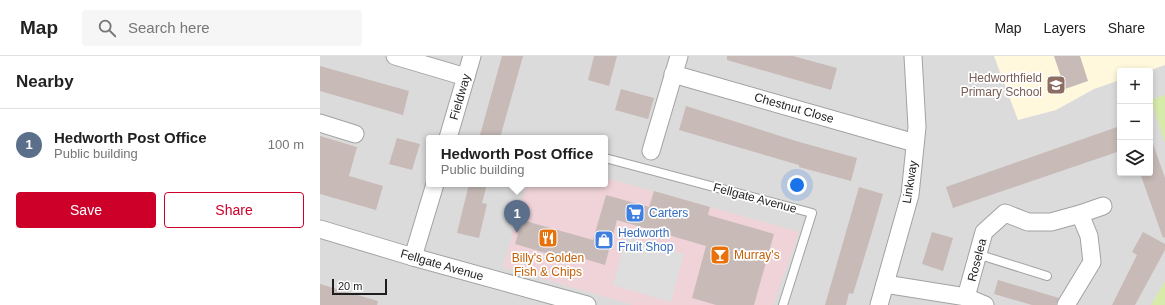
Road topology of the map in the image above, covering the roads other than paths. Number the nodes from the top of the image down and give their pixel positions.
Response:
1 (395, 56) edge
2 (472, 56) edge
3 (679, 56) edge
4 (913, 56) edge
5 (673, 74) junction
6 (466, 78) junction
7 (320, 123) edge
8 (355, 134) dead end
9 (449, 135) edge
10 (915, 143) junction
11 (651, 151) dead end
12 (608, 159) edge
13 (434, 187) edge
14 (1103, 206) dead end
15 (1080, 214) junction
16 (320, 229) edge
17 (977, 254) junction
18 (413, 257) junction
19 (1047, 276) dead end
20 (885, 284) junction
21 (966, 297) junction
22 (587, 305) edge
23 (783, 305) edge
24 (879, 305) edge
25 (985, 305) edge
26 (1066, 305) edge

1 - 6 street
2 - 6 street, Fieldway
3 - 5 street
4 - 10 street, Linkway
5 - 10 street, Chestnut Close
5 - 11 street
6 - 9 street, Fieldway
7 - 8 street
10 - 20 street, Linkway
12 - 23 lane, Fellgate Avenue
13 - 18 street
14 - 15 street, Roselea
15 - 17 street, Roselea
15 - 26 street
16 - 18 street, Fellgate Avenue
17 - 19 lane
17 - 21 street, Roselea
18 - 22 street, Fellgate Avenue
20 - 21 street, Roselea
20 - 24 street, Linkway
21 - 25 street, Roselea

